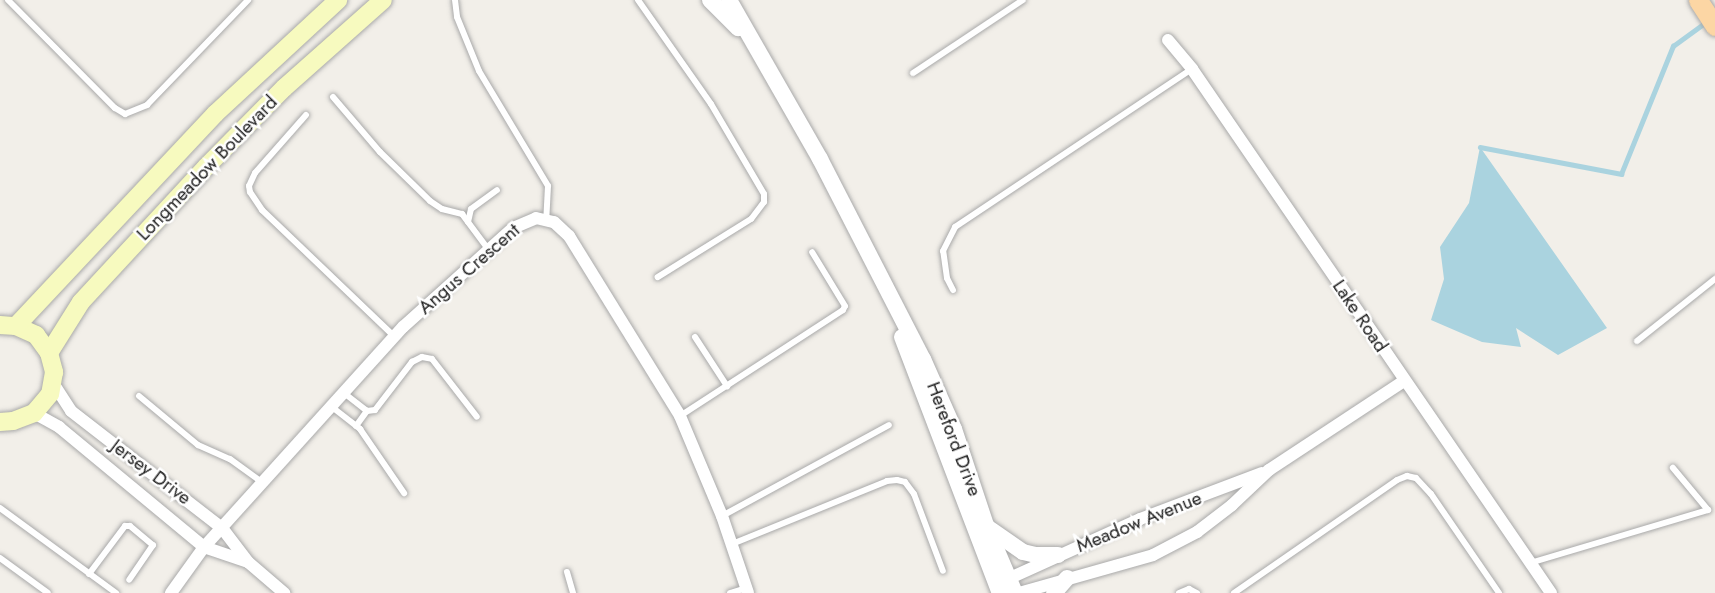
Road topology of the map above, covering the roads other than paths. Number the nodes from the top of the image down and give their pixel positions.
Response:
1 (8, 0) edge
2 (248, 0) edge
3 (338, 0) edge
4 (383, 0) edge
5 (455, 0) edge
6 (638, 0) edge
7 (710, 0) edge
8 (729, 0) edge
9 (1023, 0) edge
10 (1698, 0) edge
11 (1715, 26) edge
12 (750, 39) junction
13 (1168, 40) dead end
14 (1192, 69) junction
15 (913, 74) dead end
16 (333, 97) dead end
17 (306, 116) dead end
18 (496, 190) dead end
19 (546, 219) junction
20 (468, 222) junction
21 (488, 249) junction
22 (812, 252) dead end
23 (658, 277) dead end
24 (1715, 279) edge
25 (886, 288) junction
26 (953, 290) dead end
27 (8, 326) edge
28 (394, 336) junction
29 (695, 337) dead end
30 (1637, 341) dead end
31 (50, 353) junction
32 (1404, 381) junction
33 (53, 383) junction
34 (727, 386) junction
35 (342, 392) junction
36 (139, 396) dead end
37 (330, 406) junction
38 (368, 411) junction
39 (34, 413) junction
40 (680, 416) junction
41 (477, 417) dead end
42 (0, 422) edge
43 (889, 425) dead end
44 (356, 426) junction
45 (1673, 468) dead end
46 (1269, 470) junction
47 (262, 482) junction
48 (404, 493) dead end
49 (0, 508) edge
50 (1712, 509) edge
51 (722, 516) junction
52 (986, 525) junction
53 (222, 528) junction
54 (730, 545) junction
55 (204, 547) junction
56 (1058, 555) junction
57 (0, 558) edge
58 (248, 562) junction
59 (1530, 563) junction
60 (943, 571) dead end
61 (567, 572) dead end
62 (89, 573) junction
63 (1067, 578) joint
64 (130, 580) dead end
65 (1049, 589) edge
66 (747, 590) edge
67 (1010, 590) edge
68 (48, 593) edge
69 (116, 593) edge
70 (171, 593) edge
71 (284, 593) edge
72 (573, 593) edge
73 (730, 593) edge
74 (1180, 593) edge
75 (1197, 593) edge
76 (1234, 593) edge
77 (1499, 593) edge
78 (1551, 593) edge

1 - 2 lane
3 - 27 main road, Longmeadow Boulevard
4 - 31 main road, Longmeadow Boulevard
5 - 19 lane
6 - 23 lane
7 - 12 street, Hereford Drive
8 - 12 street, Hereford Drive
9 - 15 lane
10 - 11 main road
12 - 25 street, Hereford Drive
13 - 14 street, Lake Road
14 - 26 lane
14 - 32 street, Lake Road
16 - 20 lane
17 - 28 lane
18 - 20 lane
19 - 21 street, Angus Crescent
19 - 40 street, Angus Crescent
20 - 21 lane
21 - 28 street, Angus Crescent
22 - 34 lane
24 - 30 lane
25 - 52 street, Hereford Drive
25 - 67 street, Hereford Drive
27 - 31 main road
28 - 35 street, Angus Crescent
29 - 34 lane
31 - 33 main road
32 - 46 street, Meadow Avenue
32 - 59 street, Lake Road
33 - 39 main road
33 - 53 street, Jersey Drive
34 - 40 lane
35 - 37 street, Angus Crescent
35 - 38 lane
36 - 47 lane
37 - 44 lane
37 - 47 street, Angus Crescent
38 - 41 lane
38 - 44 lane
39 - 42 main road
39 - 55 street, Jersey Drive
40 - 51 street, Angus Crescent
43 - 51 lane
44 - 48 lane
45 - 50 lane
46 - 56 street, Meadow Avenue
46 - 63 street, Meadow Avenue
47 - 53 street, Angus Crescent
49 - 62 lane
50 - 59 lane
51 - 54 street, Angus Crescent
52 - 56 street
52 - 67 street, Hereford Drive
53 - 55 street, Angus Crescent
53 - 58 street, Jersey Drive
54 - 60 lane
54 - 66 street, Angus Crescent
55 - 58 street, Jersey Drive
55 - 70 street, Angus Crescent
56 - 67 street, Meadow Avenue
57 - 68 lane
58 - 71 street, Jersey Drive
59 - 78 street, Lake Road
61 - 72 lane
62 - 64 lane
62 - 69 lane
63 - 65 street
65 - 67 street
66 - 73 lane
74 - 75 lane
76 - 77 lane

